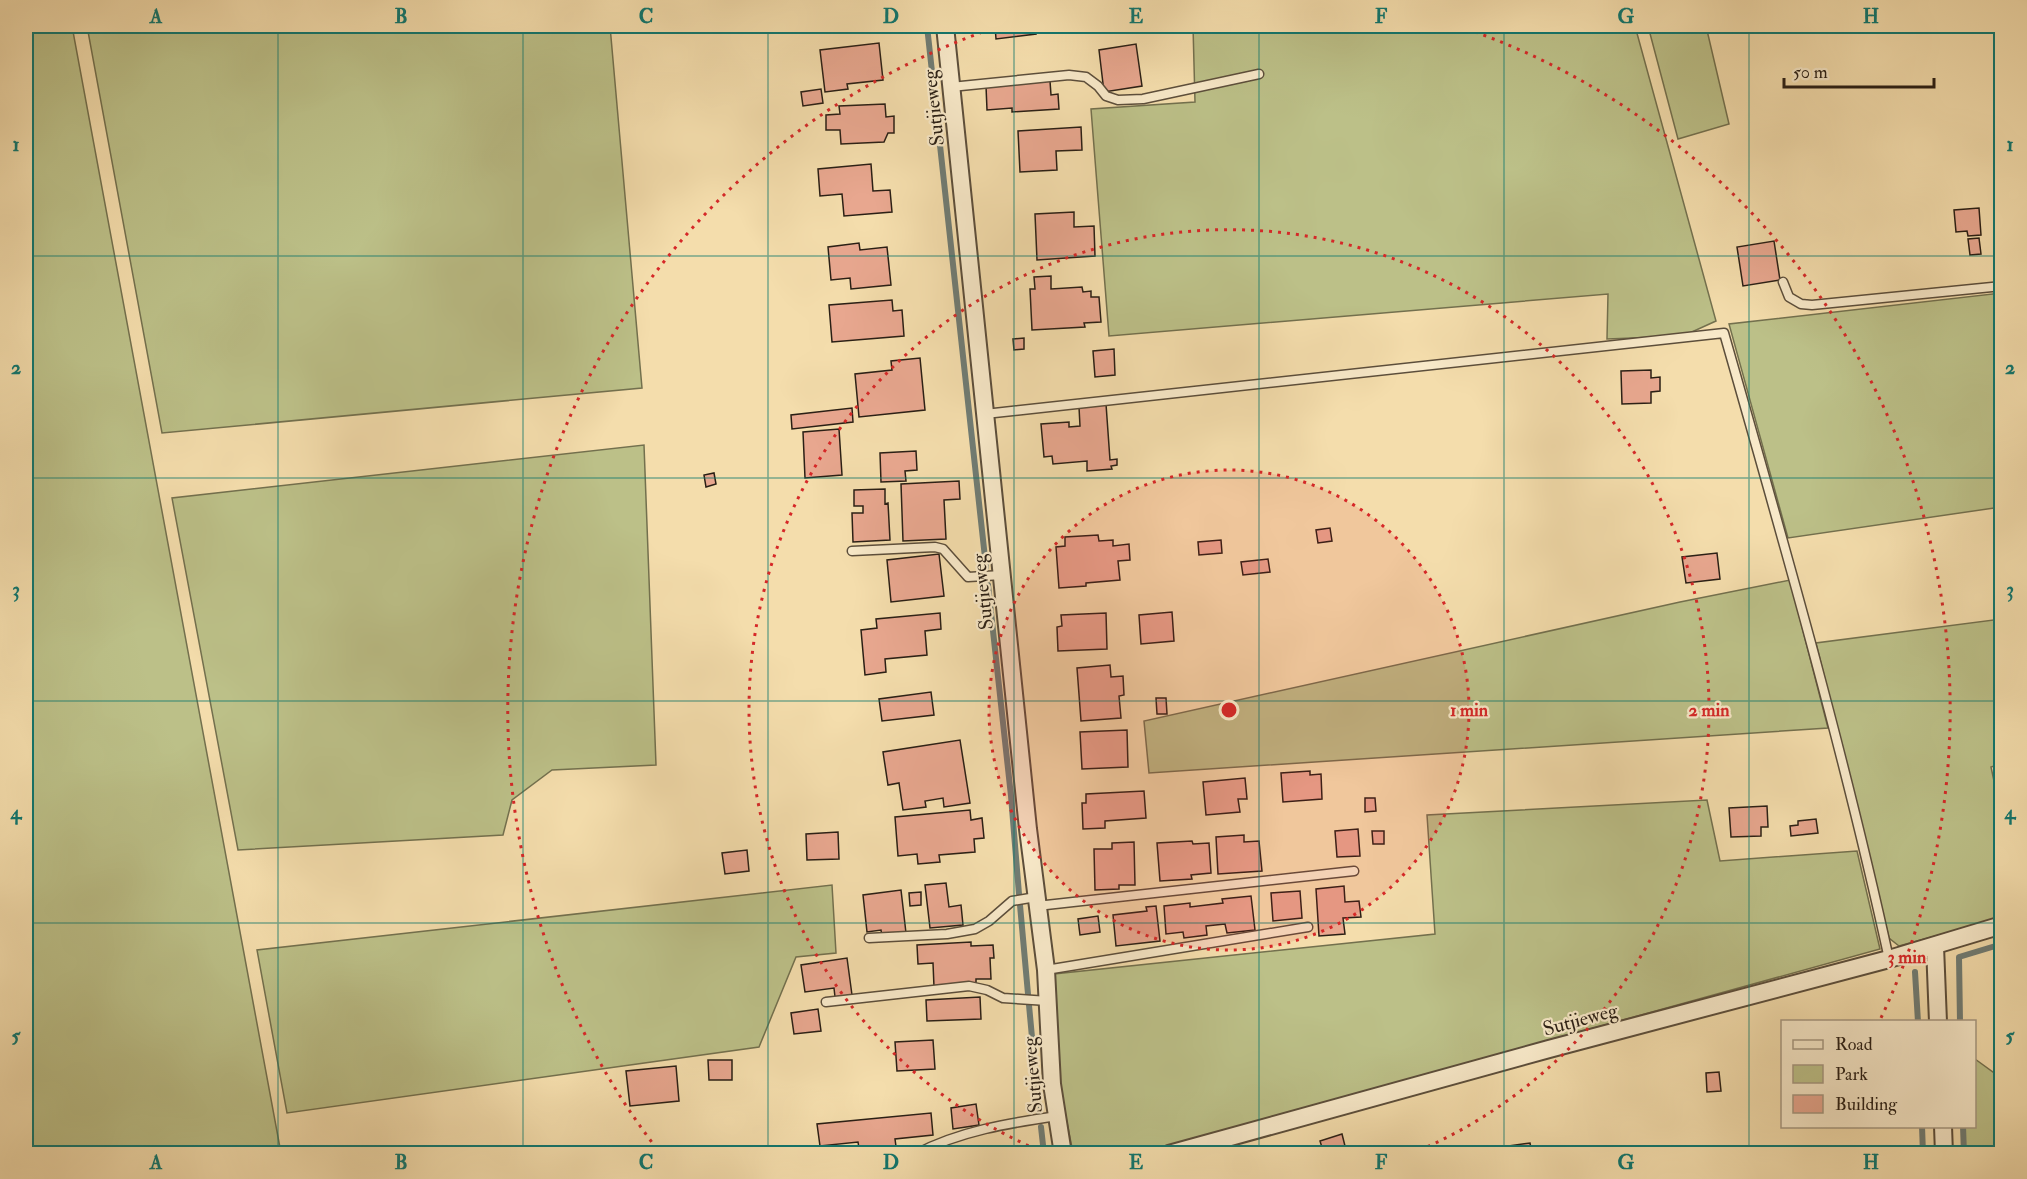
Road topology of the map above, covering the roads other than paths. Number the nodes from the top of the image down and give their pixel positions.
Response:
1 (945, 26) edge
2 (1259, 74) dead end
3 (951, 87) junction
4 (1783, 282) dead end
5 (2001, 286) edge
6 (985, 414) junction
7 (852, 551) dead end
8 (1002, 575) junction
9 (1354, 871) dead end
10 (1037, 902) junction
11 (2001, 925) edge
12 (1308, 927) dead end
13 (869, 938) dead end
14 (1935, 946) junction
15 (1889, 959) junction
16 (1046, 970) junction
17 (1047, 1001) junction
18 (826, 1002) dead end
19 (1938, 1020) edge
20 (1057, 1116) junction
21 (1943, 1128) edge
22 (916, 1154) edge
23 (1063, 1154) edge
24 (1169, 1154) edge
25 (1944, 1154) edge

1 - 3 street, Sutjieweg
2 - 3 lane
3 - 6 street, Sutjieweg
4 - 5 lane
6 - 8 street, Sutjieweg
6 - 15 lane
7 - 8 lane
8 - 10 street, Sutjieweg
9 - 10 lane
10 - 13 lane
10 - 16 street, Sutjieweg
11 - 14 street, Sutjieweg
12 - 16 lane
14 - 15 street, Sutjieweg
14 - 19 street
15 - 24 street, Sutjieweg
16 - 17 street, Sutjieweg
17 - 18 lane
17 - 20 street, Sutjieweg
20 - 22 lane
20 - 23 street, Sutjieweg
21 - 25 street

